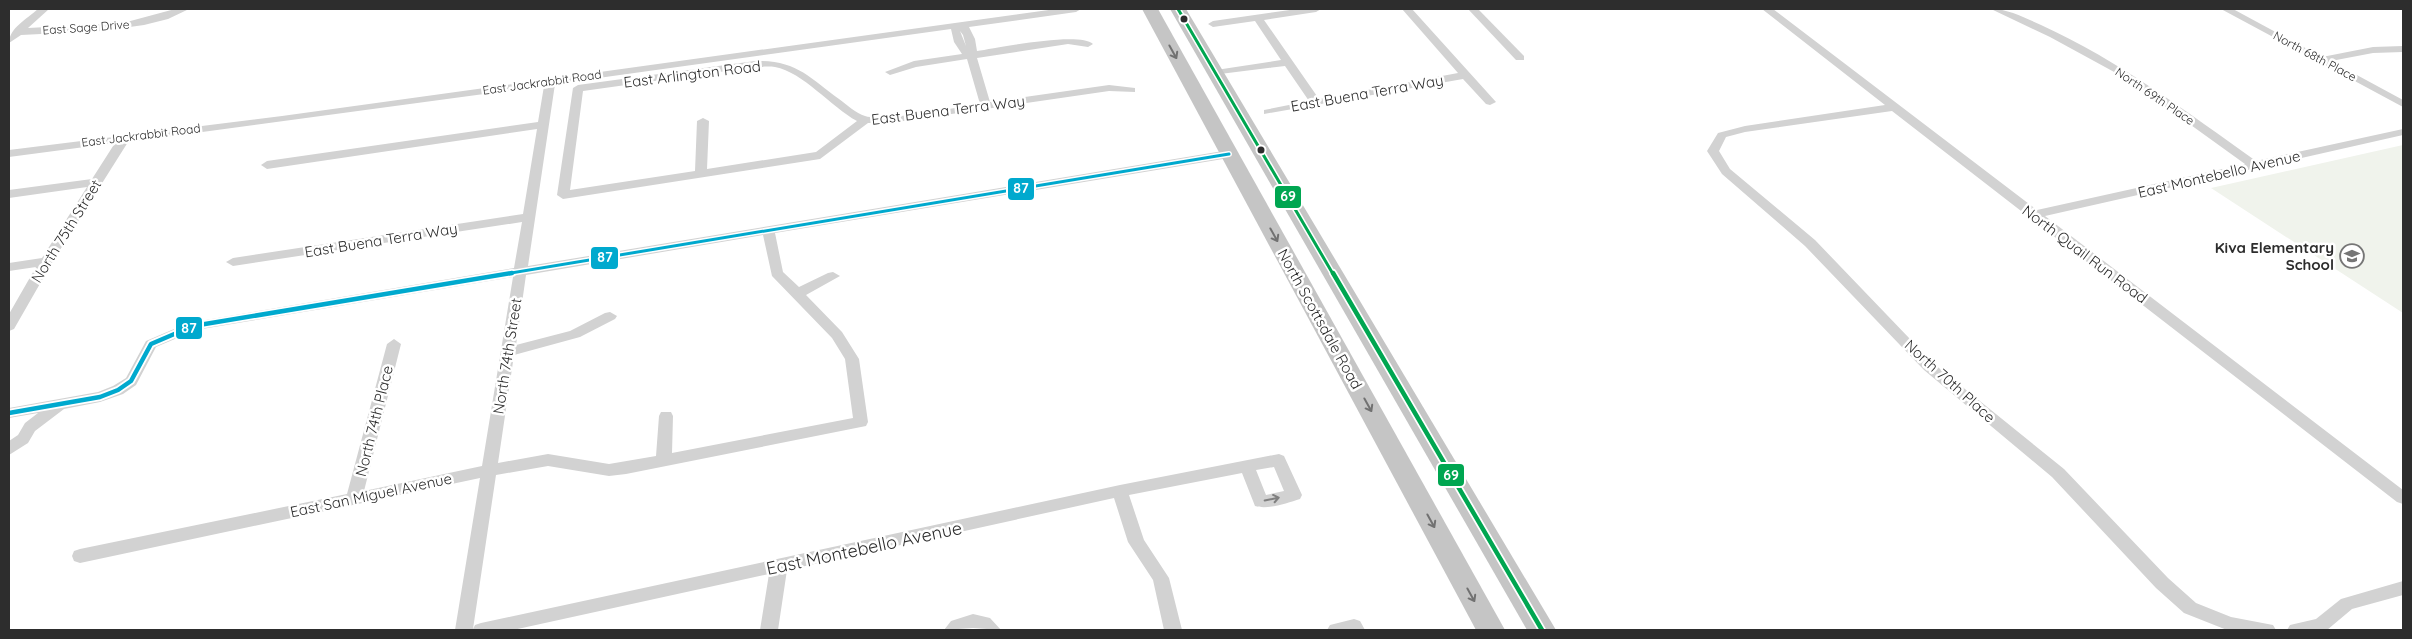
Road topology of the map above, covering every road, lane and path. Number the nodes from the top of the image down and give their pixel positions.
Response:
1 (44, 9) edge
2 (184, 9) edge
3 (1076, 9) edge
4 (1150, 9) edge
5 (1178, 9) edge
6 (1316, 9) edge
7 (1406, 9) edge
8 (1473, 9) edge
9 (1767, 9) edge
10 (1996, 9) edge
11 (2226, 9) edge
12 (1258, 18) junction
13 (961, 24) junction
14 (1213, 24) dead end
15 (12, 36) edge
16 (1088, 44) dead end
17 (2403, 49) edge
18 (971, 56) junction
19 (1285, 58) junction
20 (1520, 58) dead end
21 (2321, 60) junction
22 (1214, 69) junction
23 (890, 72) dead end
24 (1466, 75) junction
25 (550, 81) junction
26 (1131, 90) dead end
27 (1315, 102) junction
28 (1490, 102) dead end
29 (2403, 104) edge
30 (986, 106) junction
31 (1894, 106) junction
32 (1268, 112) dead end
33 (865, 120) junction
34 (703, 121) dead end
35 (544, 124) junction
36 (2403, 132) edge
37 (125, 137) junction
38 (9, 153) edge
39 (1229, 154) junction
40 (114, 155) joint
41 (267, 165) dead end
42 (2255, 166) junction
43 (701, 173) junction
44 (658, 179) joint
45 (96, 182) junction
46 (9, 194) edge
47 (2034, 215) junction
48 (529, 217) junction
49 (768, 230) junction
50 (46, 261) junction
51 (233, 262) dead end
52 (9, 267) edge
53 (521, 271) junction
54 (832, 276) dead end
55 (798, 294) junction
56 (610, 316) dead end
57 (9, 326) edge
58 (394, 344) dead end
59 (508, 352) junction
60 (60, 404) junction
61 (9, 413) edge
62 (666, 416) dead end
63 (9, 448) edge
64 (664, 460) junction
65 (1247, 467) dead end
66 (488, 471) junction
67 (1120, 491) junction
68 (354, 498) junction
69 (2403, 498) edge
70 (80, 556) dead end
71 (779, 566) junction
72 (2403, 588) edge
73 (464, 630) edge
74 (481, 630) edge
75 (769, 630) edge
76 (953, 630) edge
77 (992, 630) edge
78 (1173, 630) edge
79 (1336, 630) edge
80 (1356, 630) edge
81 (1491, 630) edge
82 (1542, 630) edge
83 (2267, 630) edge
84 (2296, 630) edge

1 - 15 street
2 - 15 street, East Sage Drive
3 - 13 street, East Jackrabbit Road
4 -> 39 main road, North Scottsdale Road
5 - 22 main road
6 - 12 street
7 - 24 street
8 - 20 street
9 - 31 street, North Quail Run Road
10 - 42 street, North 69th Place
11 - 21 street, North 68th Place
12 - 14 street
12 - 19 street
13 - 18 street
13 - 25 street, East Jackrabbit Road
16 - 18 street
17 - 21 street
18 - 23 street
18 - 30 street
19 - 22 street
19 - 27 street
21 - 29 street, North 68th Place
22 - 82 main road
24 - 27 street, East Buena Terra Way
24 - 28 street
25 - 35 street, North 74th Street
25 - 37 street, East Jackrabbit Road
26 - 30 street, East Buena Terra Way
27 - 32 street, East Buena Terra Way
30 - 33 street, East Buena Terra Way
31 - 47 street, North Quail Run Road
31 - 83 street, North 70th Place
33 - 43 street, East Buena Terra Way
33 - 44 street, East Arlington Road
34 - 43 street
35 - 41 street
35 - 48 street, North 74th Street
36 - 42 street, East Montebello Avenue
37 - 38 street, East Jackrabbit Road
37 - 40 street, North 75th Street
39 - 49 street
39 -> 81 main road, North Scottsdale Road
40 - 45 street, North 75th Street
42 - 47 street, East Montebello Avenue
43 - 44 street, East Buena Terra Way
45 - 46 street
45 - 50 street, North 75th Street
47 - 69 street, North Quail Run Road
48 - 51 street, East Buena Terra Way
48 - 53 street, North 74th Street
49 - 53 street
49 - 55 street
50 - 52 street
50 - 57 street, North 75th Street
53 - 59 street, North 74th Street
53 - 60 street
54 - 55 street
55 - 64 street, East San Miguel Avenue
56 - 59 street
58 - 68 street, North 74th Place
59 - 66 street, North 74th Street
60 - 61 street
60 - 63 street
62 - 64 street
64 - 66 street, East San Miguel Avenue
65 - 67 street, East Montebello Avenue
66 - 68 street, East San Miguel Avenue
66 - 73 street, North 74th Street
67 - 71 street, East Montebello Avenue
67 - 78 street
68 - 70 street, East San Miguel Avenue
71 - 74 street, East Montebello Avenue
71 - 75 street
72 - 84 street
76 - 77 street
79 - 80 street

